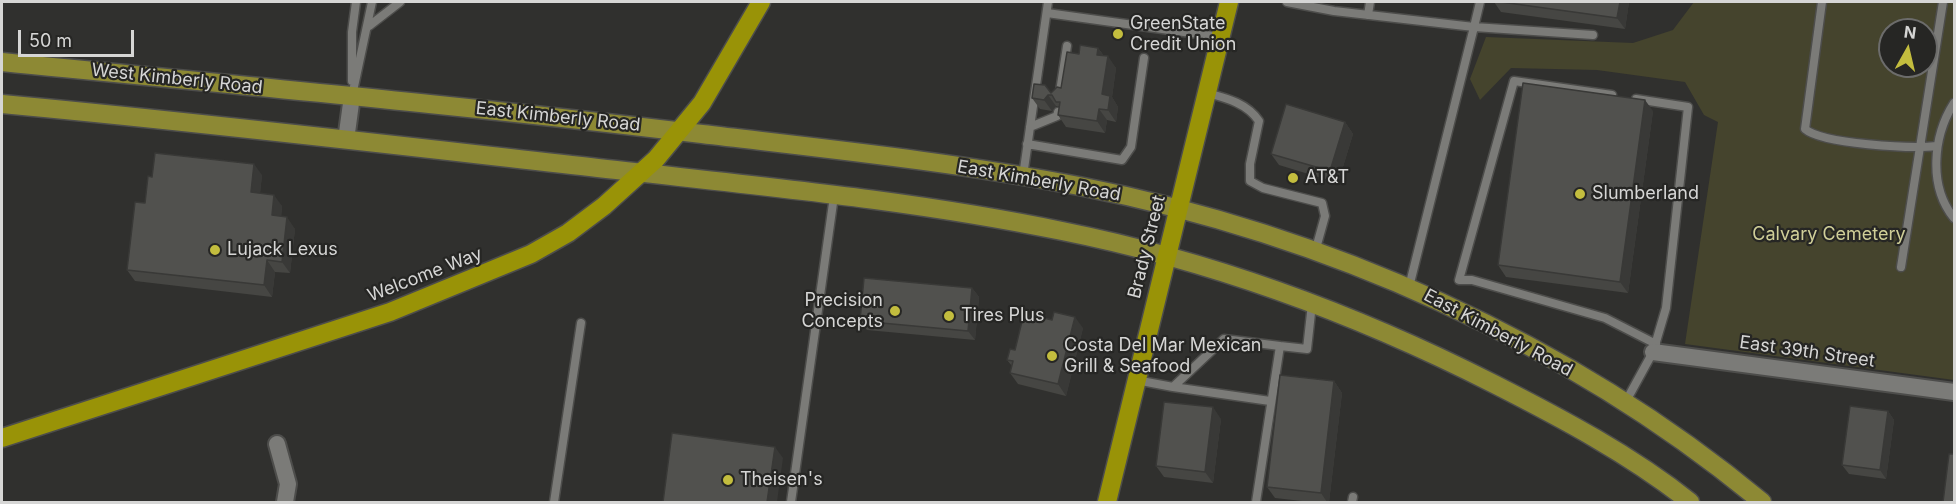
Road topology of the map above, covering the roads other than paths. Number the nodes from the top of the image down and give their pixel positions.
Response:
1 (356, 2) edge
2 (372, 2) edge
3 (400, 2) edge
4 (761, 2) edge
5 (1048, 2) edge
6 (1229, 2) edge
7 (1287, 2) edge
8 (1370, 2) edge
9 (1480, 2) edge
10 (1822, 2) edge
11 (1943, 2) edge
12 (1047, 13) junction
13 (1368, 15) junction
14 (369, 26) junction
15 (1474, 27) junction
16 (1593, 35) dead end
17 (1220, 37) junction
18 (1067, 46) dead end
19 (1144, 58) dead end
20 (2, 62) edge
21 (1207, 93) junction
22 (352, 96) junction
23 (1618, 96) edge
24 (1059, 98) edge
25 (1630, 98) edge
26 (1954, 103) edge
27 (2, 104) edge
28 (1058, 112) edge
29 (1030, 127) junction
30 (679, 131) junction
31 (346, 140) junction
32 (1027, 144) junction
33 (1936, 146) junction
34 (1920, 148) junction
35 (641, 173) junction
36 (1023, 176) junction
37 (834, 196) junction
38 (1178, 210) junction
39 (1954, 218) edge
40 (1314, 252) junction
41 (1166, 258) junction
42 (1901, 267) dead end
43 (1409, 287) junction
44 (1312, 303) junction
45 (581, 323) dead end
46 (1280, 346) junction
47 (1654, 348) junction
48 (1136, 381) junction
49 (1173, 387) junction
50 (1954, 392) edge
51 (1270, 401) junction
52 (1624, 403) junction
53 (2, 438) edge
54 (277, 444) dead end
55 (285, 502) edge
56 (554, 502) edge
57 (792, 502) edge
58 (1107, 502) edge
59 (1256, 502) edge
60 (1690, 502) edge
61 (1762, 502) edge

1 - 22 lane
2 - 14 lane
3 - 14 lane
4 - 30 highway, Welcome Way
5 - 12 lane
6 - 17 highway, Brady Street
7 - 13 lane
8 - 13 lane
9 - 15 lane
10 - 34 lane
11 - 34 lane
12 - 17 lane
12 - 29 lane
13 - 15 lane
14 - 22 lane
15 - 16 lane
15 - 43 lane
17 - 21 highway, Brady Street
18 - 24 lane
19 - 32 lane
20 - 22 main road, West Kimberly Road
21 - 38 highway, Brady Street
21 - 40 lane
22 - 30 main road, East Kimberly Road
22 - 31 street
23 - 47 lane
25 - 47 lane
26 - 33 lane
27 - 31 main road
28 - 29 lane
29 - 32 lane
30 - 35 highway, Welcome Way
30 - 36 main road, East Kimberly Road
31 - 35 main road
32 - 36 lane
33 - 34 lane
33 - 39 lane
34 - 42 lane
35 - 37 main road
35 - 53 highway, Welcome Way
36 - 38 main road, East Kimberly Road
37 - 41 main road
37 - 57 lane
38 - 40 main road, East Kimberly Road
38 - 41 highway, Brady Street
40 - 43 main road, East Kimberly Road
41 - 44 main road
41 - 48 highway, Brady Street
43 - 52 main road, East Kimberly Road
44 - 46 lane
44 - 60 main road
45 - 56 lane
46 - 49 lane
46 - 51 lane
47 - 50 street, East 39th Street
47 - 52 lane
48 - 49 lane
48 - 58 highway, Brady Street
49 - 51 lane
51 - 59 lane
52 - 61 main road, East Kimberly Road
54 - 55 street

